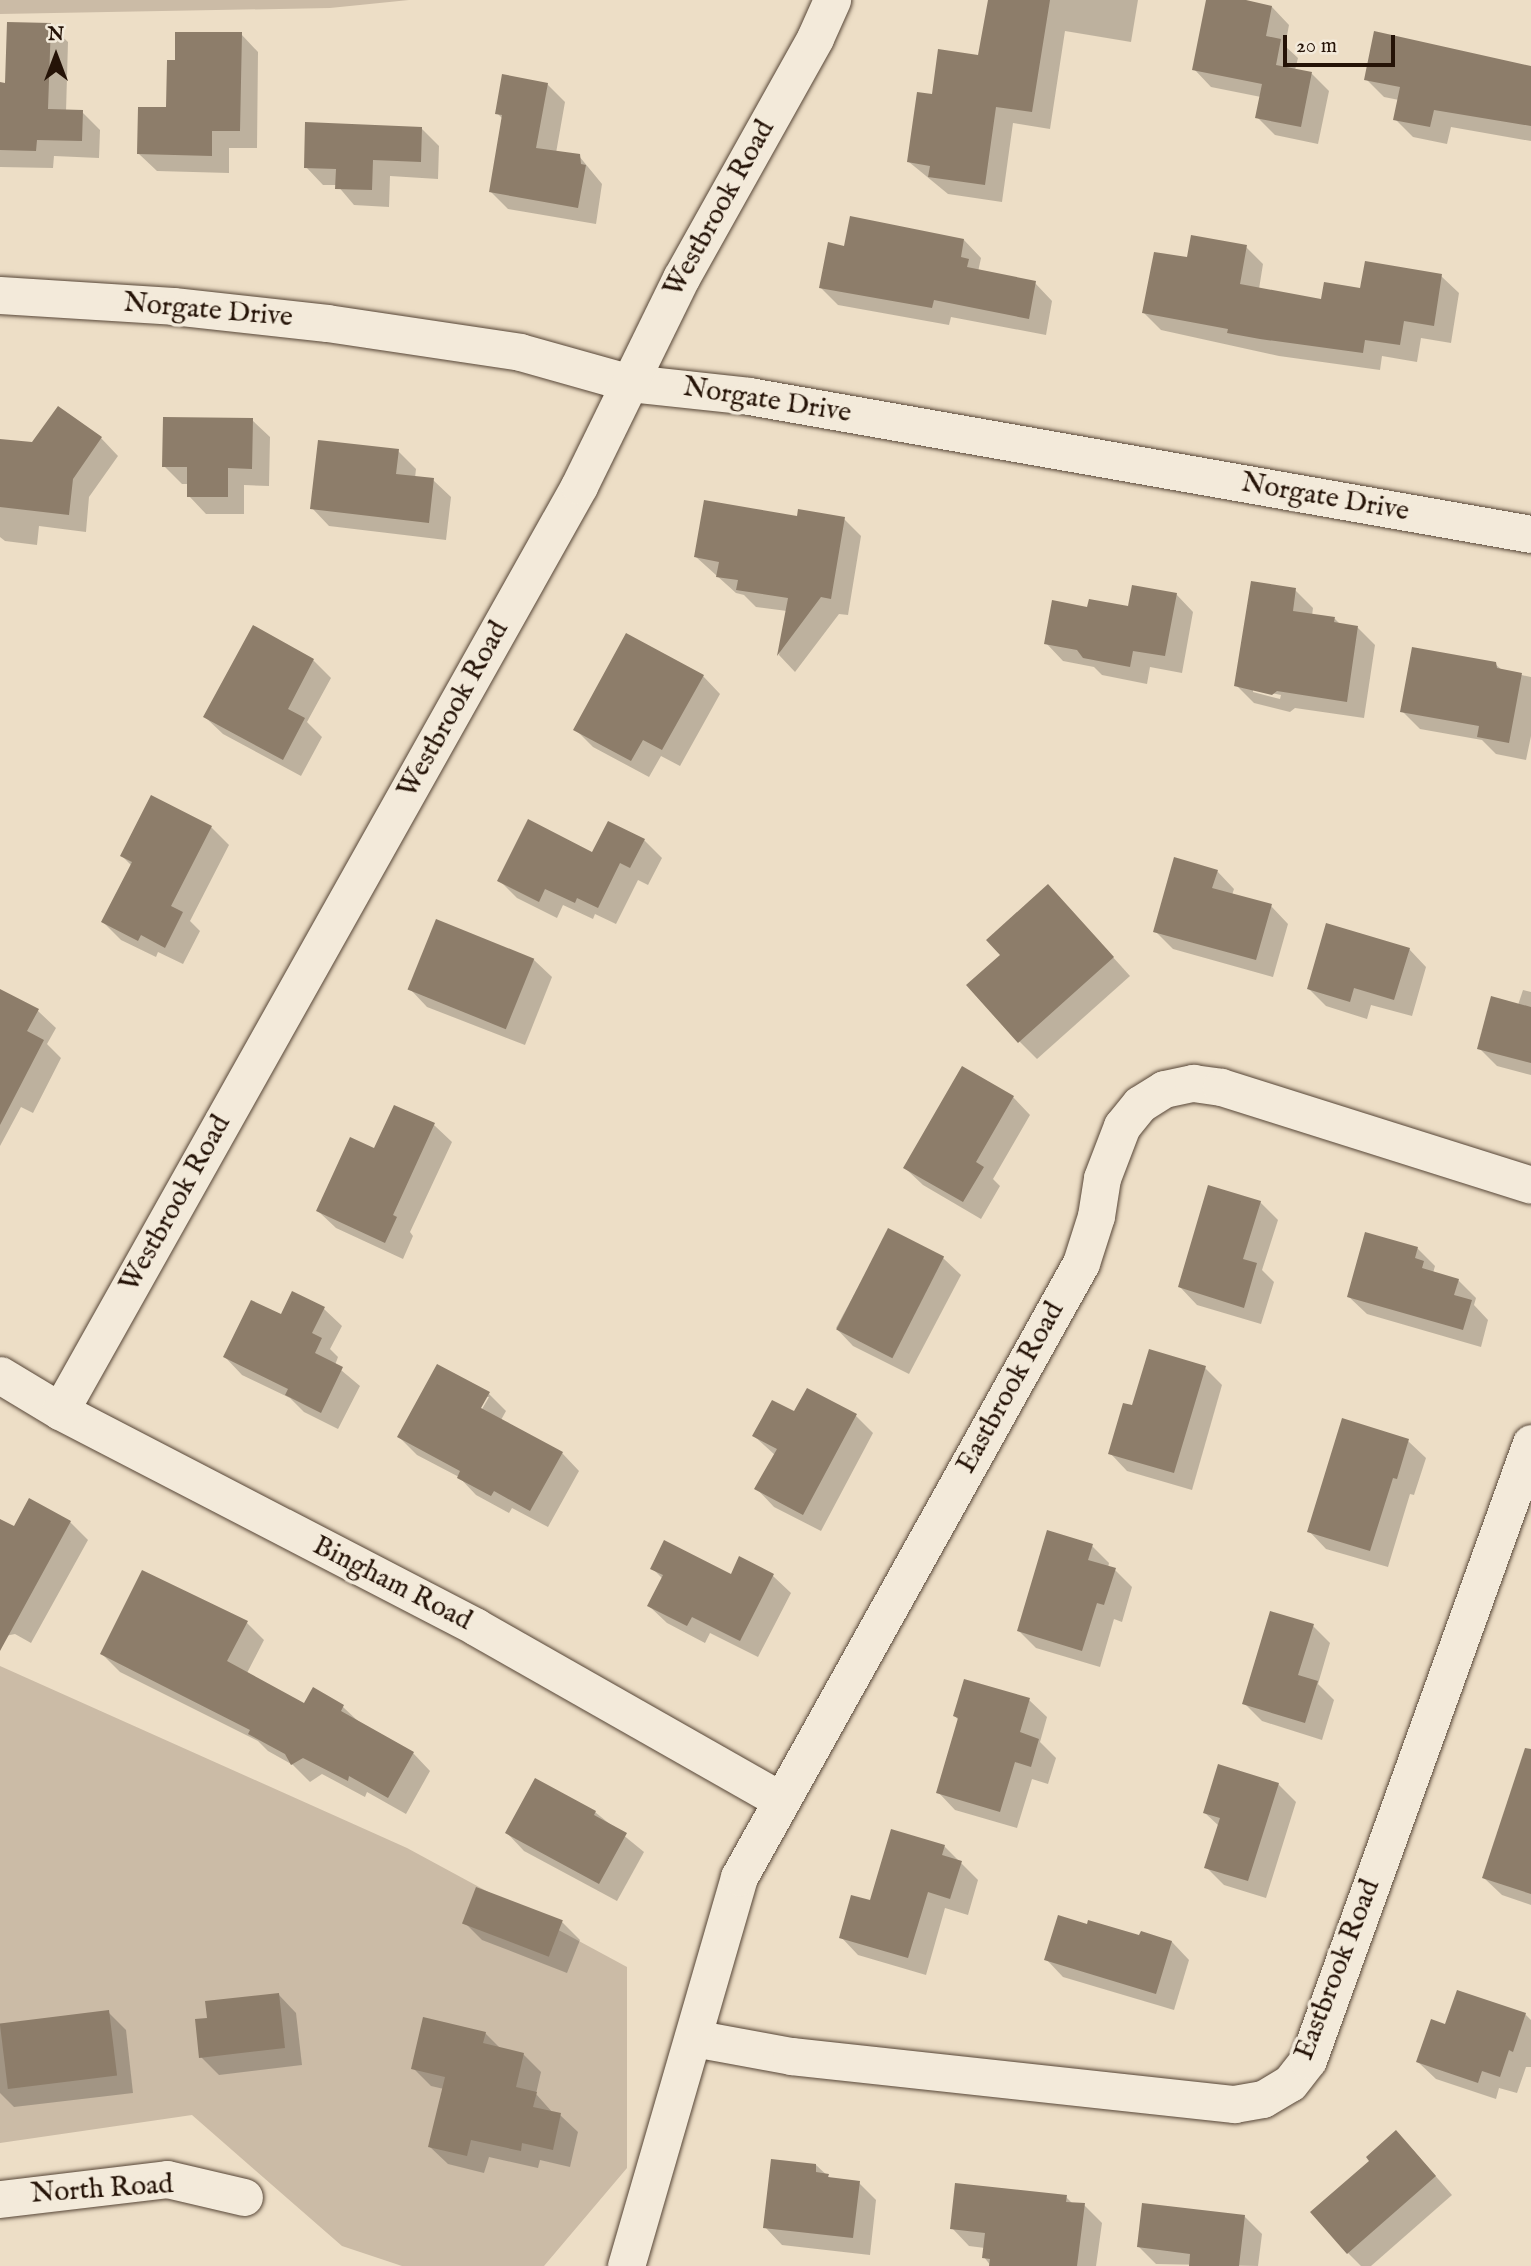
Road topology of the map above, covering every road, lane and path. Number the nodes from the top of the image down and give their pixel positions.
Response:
1 (832, 0) edge
2 (0, 295) edge
3 (630, 383) junction
4 (1531, 534) edge
5 (1531, 1185) edge
6 (0, 1375) edge
7 (60, 1411) junction
8 (1531, 1443) edge
9 (781, 1800) junction
10 (693, 2038) junction
11 (244, 2197) dead end
12 (0, 2199) edge
13 (626, 2266) edge

1 - 3 street, Westbrook Road
2 - 3 street, Norgate Drive
3 - 4 street, Norgate Drive
3 - 7 street, Westbrook Road
5 - 9 street, Eastbrook Road
6 - 7 street, Bingham Road
7 - 9 street, Bingham Road
8 - 10 street, Eastbrook Road
9 - 10 street, Eastbrook Road
10 - 13 street, Eastbrook Road
11 - 12 street, North Road

